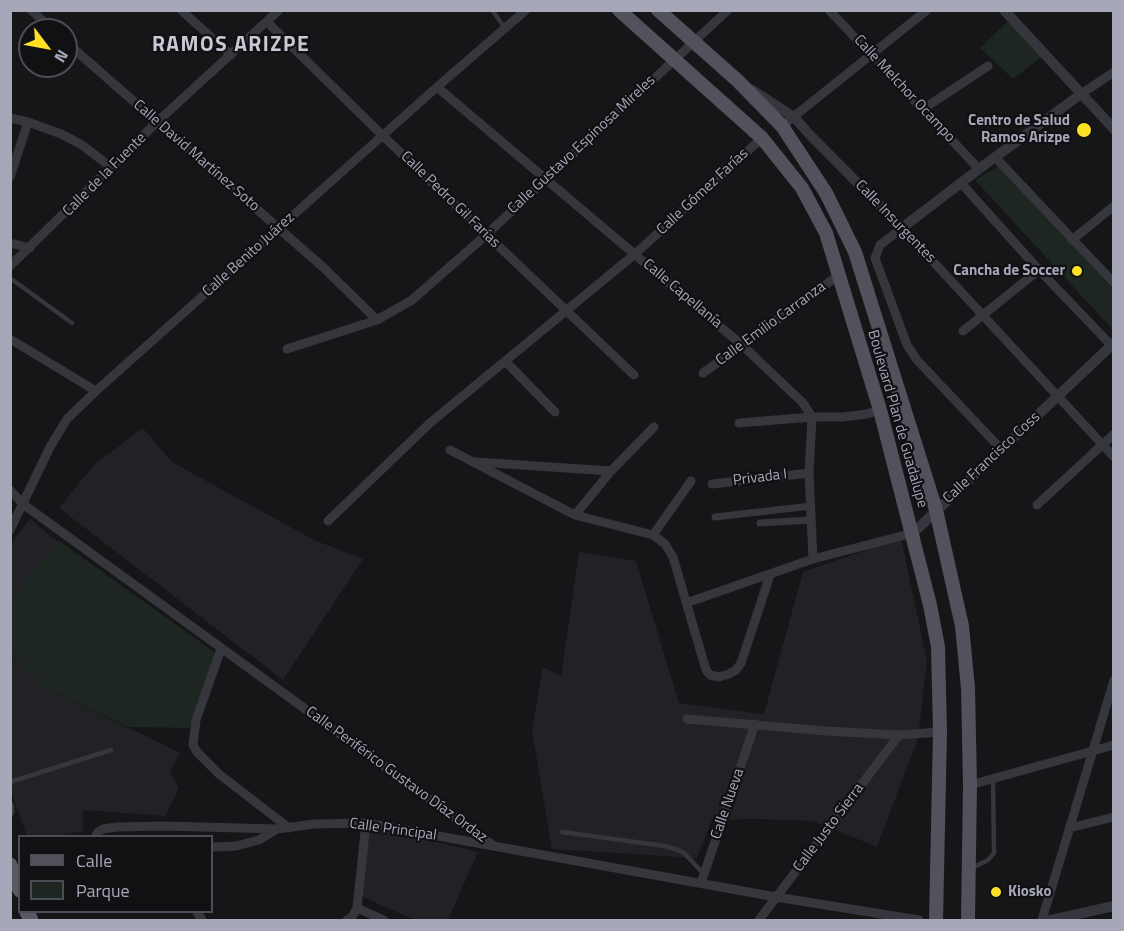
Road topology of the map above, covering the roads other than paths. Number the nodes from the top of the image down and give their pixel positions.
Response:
1 (181, 10) edge
2 (279, 10) edge
3 (492, 10) edge
4 (526, 10) edge
5 (619, 10) edge
6 (658, 10) edge
7 (728, 10) edge
8 (829, 10) edge
9 (927, 10) edge
10 (1004, 10) edge
11 (267, 22) junction
12 (505, 28) junction
13 (694, 43) junction
14 (78, 53) edge
15 (871, 54) junction
16 (231, 55) junction
17 (674, 61) junction
18 (988, 66) dead end
19 (1113, 72) edge
20 (738, 81) junction
21 (437, 87) junction
22 (1081, 94) junction
23 (923, 109) junction
24 (794, 117) junction
25 (10, 118) edge
26 (28, 122) junction
27 (157, 122) junction
28 (782, 126) junction
29 (1113, 129) edge
30 (383, 136) junction
31 (762, 138) junction
32 (995, 157) junction
33 (112, 168) junction
34 (979, 169) junction
35 (10, 177) edge
36 (547, 178) junction
37 (961, 183) junction
38 (1113, 206) edge
39 (902, 228) junction
40 (279, 229) junction
41 (486, 235) junction
42 (1072, 240) junction
43 (10, 243) edge
44 (30, 248) junction
45 (635, 254) junction
46 (10, 266) edge
47 (1039, 270) junction
48 (839, 275) junction
49 (10, 278) edge
50 (1113, 283) edge
51 (566, 310) junction
52 (982, 315) junction
53 (377, 320) junction
54 (72, 323) dead end
55 (963, 331) dead end
56 (10, 339) edge
57 (1112, 344) edge
58 (743, 346) junction
59 (288, 349) dead end
60 (505, 361) junction
61 (703, 373) dead end
62 (634, 375) dead end
63 (96, 391) junction
64 (1057, 398) junction
65 (879, 410) junction
66 (555, 412) dead end
67 (812, 417) junction
68 (739, 423) dead end
69 (654, 426) dead end
70 (1113, 434) edge
71 (1102, 445) junction
72 (1001, 449) junction
73 (450, 450) dead end
74 (1113, 457) edge
75 (472, 461) junction
76 (611, 471) junction
77 (809, 473) junction
78 (691, 481) dead end
79 (712, 484) dead end
80 (10, 490) edge
81 (23, 504) junction
82 (1037, 505) dead end
83 (811, 506) junction
84 (936, 510) junction
85 (575, 514) junction
86 (715, 516) dead end
87 (811, 520) junction
88 (328, 521) dead end
89 (760, 523) dead end
90 (10, 530) edge
91 (913, 533) junction
92 (653, 535) junction
93 (813, 559) junction
94 (770, 575) junction
95 (686, 603) junction
96 (221, 650) junction
97 (1113, 680) edge
98 (687, 719) dead end
99 (755, 724) junction
100 (940, 732) junction
101 (899, 735) junction
102 (1113, 746) edge
103 (111, 750) dead end
104 (1093, 750) junction
105 (993, 778) junction
106 (10, 782) edge
107 (970, 785) junction
108 (10, 806) edge
109 (10, 812) edge
110 (1113, 817) edge
111 (366, 823) junction
112 (289, 828) junction
113 (1069, 828) junction
114 (277, 829) junction
115 (562, 832) dead end
116 (97, 835) edge
117 (213, 847) edge
118 (496, 847) junction
119 (10, 865) edge
120 (969, 869) junction
121 (703, 879) junction
122 (18, 885) edge
123 (776, 897) junction
124 (1113, 906) edge
125 (357, 908) junction
126 (347, 921) edge
127 (384, 921) edge
128 (759, 921) edge
129 (919, 921) edge
130 (936, 921) edge
131 (968, 921) edge
132 (1042, 921) edge
133 (1051, 921) edge

1 - 16 street
2 - 11 street, Calle de la Fuente
3 - 12 lane
4 - 12 street, Calle Benito Juárez
5 - 17 main road, Boulevard Plan de Guadalupe
6 - 13 main road, Boulevard Plan de Guadalupe
7 - 13 street, Calle Gustavo Espinosa Mireles
8 - 15 street, Calle Melchor Ocampo
9 - 15 street
10 - 22 street
11 - 16 street, Calle de la Fuente
11 - 30 street, Calle Pedro Gil Farías
12 - 21 street, Calle Benito Juárez
13 - 17 street, Calle Gustavo Espinosa Mireles
13 - 20 main road, Boulevard Plan de Guadalupe
14 - 27 street, Calle David Martínez Soto
15 - 23 street, Calle Melchor Ocampo
15 - 24 street
16 - 27 street, Calle de la Fuente
17 - 31 main road, Boulevard Plan de Guadalupe
17 - 36 street, Calle Gustavo Espinosa Mireles
18 - 23 street
19 - 22 street
20 - 24 street, Calle Insurgentes
20 - 28 main road, Boulevard Plan de Guadalupe
21 - 30 street, Calle Benito Juárez
21 - 36 street, Calle Capellanía
22 - 29 street
22 - 32 street
23 - 34 street, Calle Melchor Ocampo
24 - 28 street
24 - 39 street, Calle Insurgentes
25 - 26 street
26 - 33 street
26 - 35 street
27 - 33 street, Calle de la Fuente
27 - 40 street, Calle David Martínez Soto
28 - 84 main road, Boulevard Plan de Guadalupe
30 - 40 street, Calle Benito Juárez
30 - 41 street, Calle Pedro Gil Farías
31 - 45 street, Calle Gómez Farías
31 - 48 main road, Boulevard Plan de Guadalupe
32 - 34 street
32 - 42 street
33 - 44 street, Calle de la Fuente
34 - 37 street
36 - 41 street, Calle Gustavo Espinosa Mireles
36 - 45 street, Calle Capellanía
37 - 39 street
37 - 47 street
38 - 42 street
39 - 52 street, Calle Insurgentes
39 - 72 street
40 - 53 street, Calle David Martínez Soto
40 - 63 street, Calle Benito Juárez
41 - 51 street, Calle Pedro Gil Farías
41 - 53 street, Calle Gustavo Espinosa Mireles
42 - 50 street
43 - 44 street
44 - 46 street, Calle de la Fuente
45 - 51 street, Calle Gómez Farías
45 - 58 street, Calle Capellanía
47 - 52 street
47 - 57 street
48 - 58 street, Calle Emilio Carranza
48 - 65 main road, Boulevard Plan de Guadalupe
49 - 54 lane
51 - 60 street, Calle Gómez Farías
51 - 62 street, Calle Pedro Gil Farías
52 - 55 street
52 - 64 street, Calle Insurgentes
53 - 59 street, Calle Gustavo Espinosa Mireles
56 - 63 street
57 - 64 street, Calle Francisco Coss
58 - 61 street, Calle Emilio Carranza
58 - 67 street, Calle Capellanía
60 - 66 street
60 - 88 street, Calle Gómez Farías
63 - 81 street, Calle Benito Juárez
64 - 71 street, Calle Insurgentes
64 - 72 street, Calle Francisco Coss
65 - 67 street
65 - 91 main road, Boulevard Plan de Guadalupe
67 - 68 street
67 - 77 street
69 - 76 street
70 - 71 street
71 - 74 street, Calle Insurgentes
71 - 82 street
72 - 84 street, Calle Francisco Coss
73 - 75 street
75 - 76 street
75 - 85 street
76 - 85 street
77 - 79 street, Privada I
77 - 83 street
78 - 92 street
80 - 81 street, Calle Periférico Gustavo Díaz Ordaz
81 - 90 street, Calle Benito Juárez
81 - 96 street, Calle Periférico Gustavo Díaz Ordaz
83 - 86 street
83 - 87 street
84 - 91 street, Calle Francisco Coss
84 - 107 main road, Boulevard Plan de Guadalupe
85 - 92 street
87 - 89 street
87 - 93 street
91 - 93 street
91 - 100 main road, Boulevard Plan de Guadalupe
92 - 95 street
93 - 94 street
94 - 95 street
94 - 95 street
96 - 112 street
96 - 118 street, Calle Periférico Gustavo Díaz Ordaz
97 - 104 street
98 - 99 street
99 - 101 street
99 - 121 street, Calle Nueva
100 - 101 street
100 - 130 main road, Boulevard Plan de Guadalupe
101 - 123 street, Calle Justo Sierra
102 - 104 street
103 - 106 lane
104 - 105 street
104 - 113 street
105 - 107 street
105 - 120 lane
107 - 120 main road, Boulevard Plan de Guadalupe
108 - 109 street
110 - 113 street
111 - 112 street, Calle Principal
111 - 118 street, Calle Principal
111 - 125 street
112 - 114 street, Calle Principal
113 - 132 street
114 - 116 street, Calle Principal
114 - 117 street, Calle Principal
115 - 121 lane
118 - 121 street, Calle Periférico Gustavo Díaz Ordaz
119 - 122 highway
120 - 131 main road, Boulevard Plan de Guadalupe
121 - 123 street, Calle Periférico Gustavo Díaz Ordaz
123 - 128 street, Calle Justo Sierra
123 - 129 street, Calle Periférico Gustavo Díaz Ordaz
124 - 133 street
125 - 126 street
125 - 127 street

